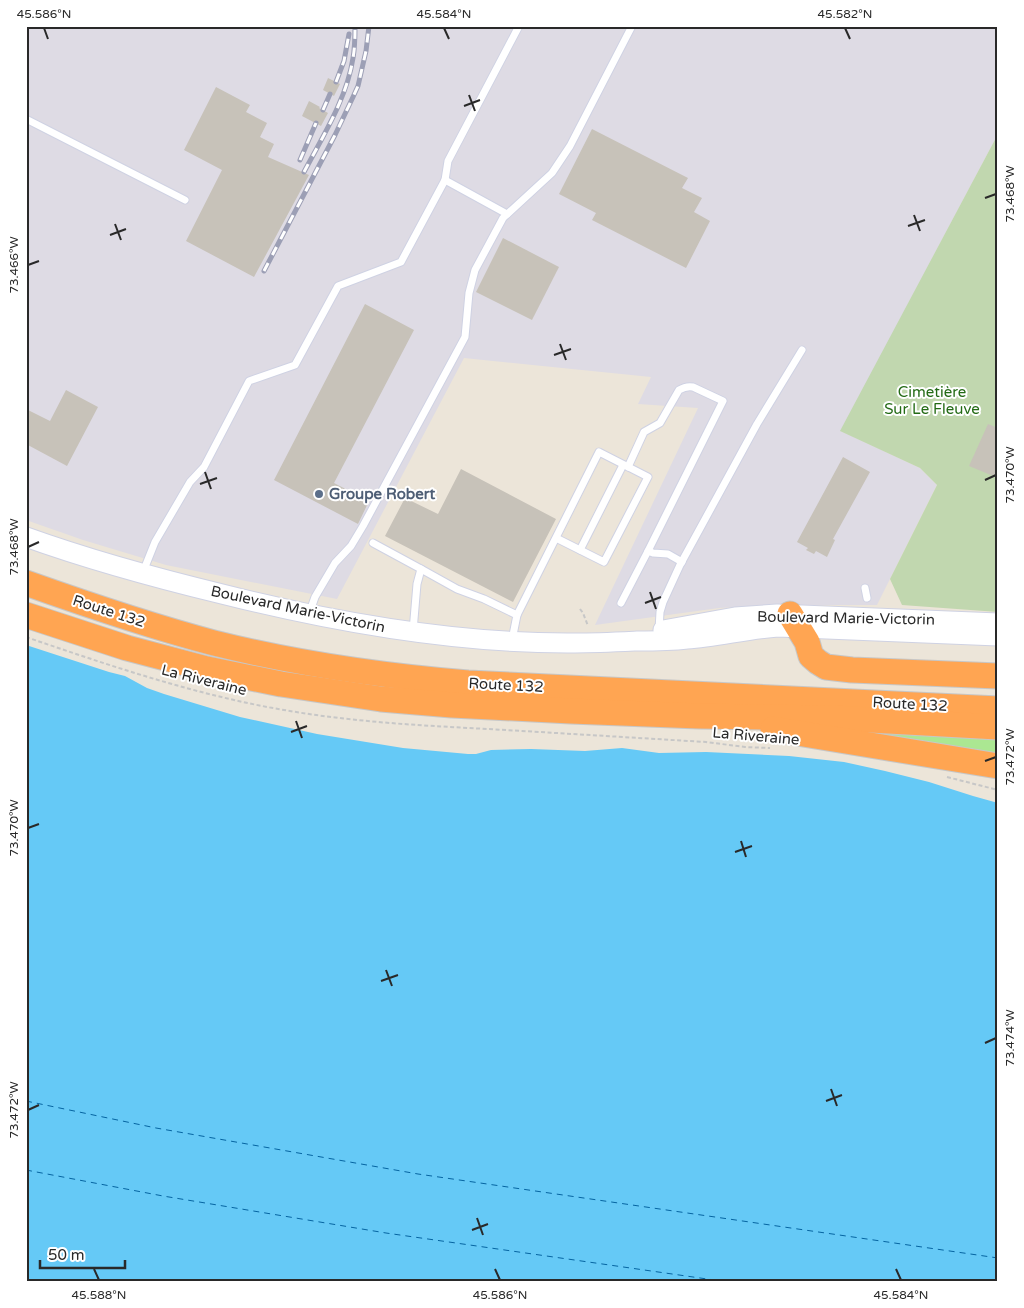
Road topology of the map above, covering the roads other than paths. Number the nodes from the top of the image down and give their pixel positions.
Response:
1 (519, 26) edge
2 (632, 26) edge
3 (26, 118) edge
4 (445, 180) junction
5 (185, 200) dead end
6 (508, 214) junction
7 (802, 350) dead end
8 (626, 466) junction
9 (26, 536) edge
10 (556, 538) junction
11 (373, 543) dead end
12 (580, 550) junction
13 (648, 551) junction
14 (682, 562) junction
15 (421, 569) junction
16 (142, 574) junction
17 (26, 583) edge
18 (865, 588) dead end
19 (868, 598) dead end
20 (621, 603) dead end
21 (309, 614) junction
22 (26, 615) edge
23 (517, 615) junction
24 (998, 623) edge
25 (861, 624) junction
26 (883, 624) junction
27 (794, 626) junction
28 (414, 632) junction
29 (660, 636) junction
30 (998, 636) edge
31 (512, 642) junction
32 (998, 676) edge
33 (660, 692) junction
34 (998, 692) edge
35 (998, 709) edge
36 (699, 716) junction
37 (998, 727) edge
38 (998, 766) edge

1 - 4 lane
2 - 6 lane
3 - 5 lane
4 - 6 lane
4 - 16 lane
6 - 21 lane
7 - 14 lane
8 - 10 lane
8 - 12 lane
8 - 12 lane
8 - 13 lane
9 - 16 street, Boulevard Marie-Victorin
10 - 12 lane
10 - 23 lane
11 - 15 lane
13 - 14 lane
13 - 20 lane
14 - 29 lane
15 - 23 lane
15 - 28 lane
16 - 21 street, Boulevard Marie-Victorin
17 - 33 highway, Route 132
18 - 19 lane
21 - 28 street, Boulevard Marie-Victorin
22 - 36 highway, Route 132
23 - 31 lane
24 - 26 street, Boulevard Marie-Victorin
25 - 26 street, Boulevard Marie-Victorin
25 - 27 street, Boulevard Marie-Victorin
25 - 27 street, Boulevard Marie-Victorin
26 - 30 street, Boulevard Marie-Victorin
27 - 29 street, Boulevard Marie-Victorin
27 - 32 highway
28 - 31 street, Boulevard Marie-Victorin
29 - 31 street, Boulevard Marie-Victorin
33 - 34 highway
33 - 35 highway, Route 132
36 - 37 highway, Route 132
36 - 38 highway

